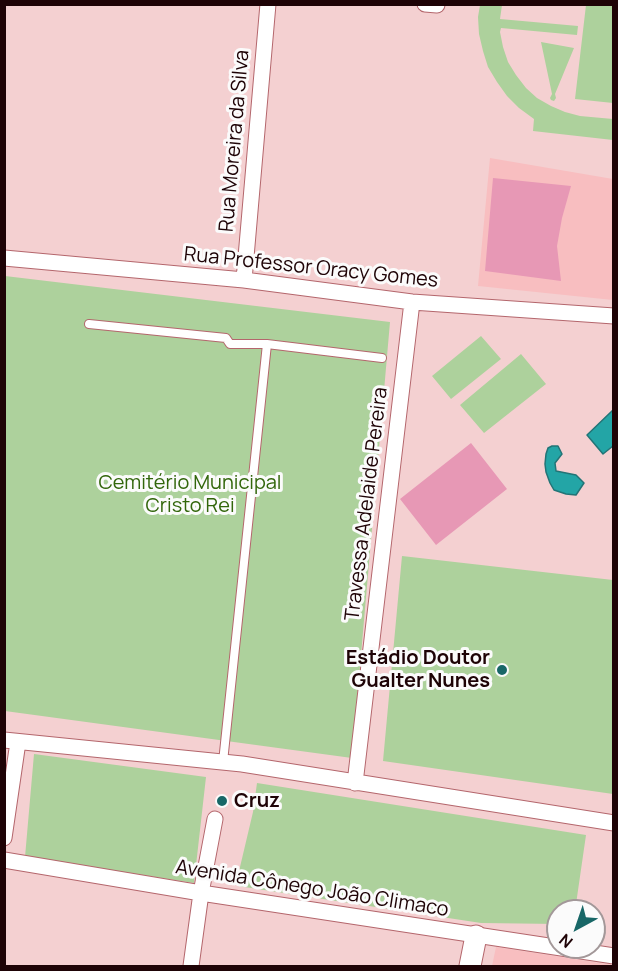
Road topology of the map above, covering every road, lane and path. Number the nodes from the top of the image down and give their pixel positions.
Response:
1 (268, 4) edge
2 (4, 258) edge
3 (244, 280) junction
4 (412, 302) junction
5 (614, 316) edge
6 (89, 324) dead end
7 (267, 344) junction
8 (382, 358) dead end
9 (11, 741) edge
10 (223, 762) junction
11 (355, 783) junction
12 (214, 819) dead end
13 (614, 824) edge
14 (4, 838) edge
15 (4, 860) edge
16 (201, 893) junction
17 (476, 936) junction
18 (614, 956) edge
19 (191, 966) edge
20 (470, 966) edge

1 - 3 street, Rua Moreira da Silva
2 - 3 street, Rua Professor Oracy Gomes
3 - 4 street, Rua Professor Oracy Gomes
4 - 5 street, Rua Professor Oracy Gomes
4 - 11 street, Travessa Adelaide Pereira
6 - 7 lane
7 - 8 lane
7 - 10 lane
9 - 10 street
9 - 14 street
10 - 11 street
11 - 13 street
12 - 16 street
15 - 16 street, Avenida Cônego João Climaco
16 - 17 street, Avenida Cônego João Climaco
16 - 19 street
17 - 18 street, Avenida Cônego João Climaco
17 - 20 street

